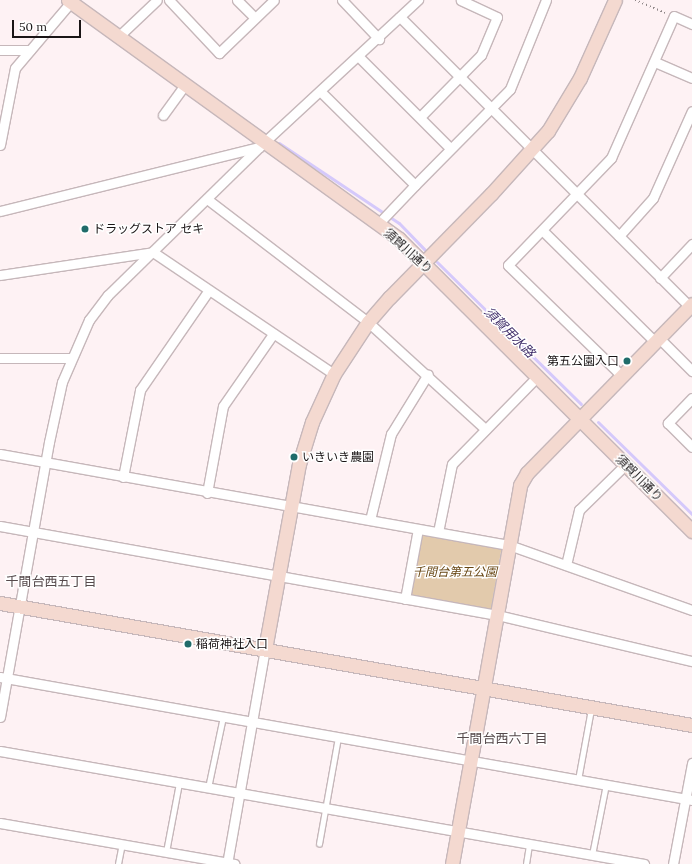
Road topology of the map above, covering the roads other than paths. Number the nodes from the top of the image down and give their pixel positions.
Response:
1 (157, 0) edge
2 (169, 0) edge
3 (237, 0) edge
4 (274, 0) edge
5 (342, 0) edge
6 (418, 0) edge
7 (461, 0) edge
8 (546, 0) edge
9 (615, 0) edge
10 (69, 1) edge
11 (400, 17) junction
12 (255, 18) junction
13 (692, 24) edge
14 (119, 36) junction
15 (379, 39) junction
16 (0, 50) edge
17 (30, 50) junction
18 (359, 57) junction
19 (655, 62) junction
20 (459, 78) junction
21 (692, 78) edge
22 (185, 85) junction
23 (321, 92) junction
24 (490, 109) junction
25 (692, 111) edge
26 (163, 115) dead end
27 (420, 117) junction
28 (0, 145) edge
29 (262, 145) junction
30 (450, 148) junction
31 (533, 150) junction
32 (415, 185) junction
33 (577, 194) junction
34 (207, 200) junction
35 (0, 211) edge
36 (378, 224) junction
37 (543, 231) junction
38 (619, 236) junction
39 (692, 244) edge
40 (153, 252) junction
41 (424, 263) junction
42 (0, 275) edge
43 (660, 278) junction
44 (209, 290) junction
45 (691, 307) edge
46 (368, 322) junction
47 (273, 334) junction
48 (657, 340) junction
49 (71, 358) junction
50 (0, 359) edge
51 (692, 371) edge
52 (334, 374) junction
53 (428, 374) junction
54 (622, 376) junction
55 (537, 377) junction
56 (692, 398) edge
57 (580, 420) junction
58 (485, 429) junction
59 (692, 447) edge
60 (0, 454) edge
61 (45, 463) junction
62 (625, 465) junction
63 (123, 477) junction
64 (207, 493) junction
65 (290, 506) junction
66 (370, 520) junction
67 (0, 526) edge
68 (418, 529) junction
69 (692, 531) edge
70 (32, 532) junction
71 (438, 532) junction
72 (508, 544) junction
73 (566, 565) junction
74 (278, 576) junction
75 (405, 599) junction
76 (0, 603) edge
77 (19, 606) junction
78 (692, 610) edge
79 (497, 615) junction
80 (265, 649) junction
81 (692, 661) edge
82 (3, 678) edge
83 (483, 688) junction
84 (591, 708) junction
85 (0, 717) edge
86 (223, 717) junction
87 (252, 722) junction
88 (692, 725) edge
89 (338, 737) junction
90 (0, 751) edge
91 (470, 760) junction
92 (692, 763) edge
93 (578, 780) junction
94 (179, 783) junction
95 (606, 784) junction
96 (208, 788) junction
97 (239, 793) junction
98 (689, 799) edge
99 (325, 808) junction
100 (0, 823) edge
101 (458, 832) junction
102 (122, 844) junction
103 (319, 844) dead end
104 (529, 844) junction
105 (166, 852) junction
106 (592, 855) junction
107 (118, 864) edge
108 (229, 864) edge
109 (452, 864) edge
110 (526, 864) edge
111 (644, 864) edge
112 (673, 864) edge

1 - 14 street
2 - 12 street
3 - 12 street
4 - 12 street
5 - 15 street
6 - 11 street
7 - 20 street
8 - 24 street
9 - 31 street
10 - 14 street, 須賀川通り
10 - 17 street
11 - 15 street
11 - 20 street
13 - 19 street
14 - 22 street, 須賀川通り
15 - 18 street
16 - 17 street
17 - 28 street
18 - 23 street
18 - 27 street
19 - 21 street
19 - 33 street
20 - 24 street
20 - 27 street
22 - 26 street
22 - 29 street, 須賀川通り
23 - 29 street
23 - 32 street
24 - 30 street
24 - 31 street
25 - 38 street
27 - 30 street
29 - 34 street
29 - 35 street
29 - 36 street, 須賀川通り
30 - 32 street
31 - 33 street
31 - 41 street
32 - 36 street
33 - 37 street
33 - 38 street
34 - 40 street
34 - 46 street
36 - 41 street, 須賀川通り
37 - 48 street
37 - 54 street
38 - 43 street
39 - 43 street
40 - 42 street
40 - 44 street
40 - 49 street
41 - 46 street
41 - 55 street, 須賀川通り
43 - 45 street
44 - 47 street
44 - 63 street
45 - 48 street
46 - 52 street
46 - 53 street
47 - 52 street
47 - 64 street
48 - 51 street
48 - 54 street
49 - 50 street
49 - 61 street
52 - 65 street
53 - 58 street
53 - 66 street
54 - 57 street
55 - 57 street, 須賀川通り
55 - 58 street
56 - 59 street
57 - 62 street, 須賀川通り
57 - 72 street
58 - 71 street
60 - 61 street
61 - 63 street
61 - 70 street
62 - 69 street, 須賀川通り
62 - 73 street
63 - 64 street
64 - 65 street
65 - 66 street
65 - 74 street
66 - 68 street
67 - 70 street
68 - 71 street
68 - 75 street
70 - 74 street
70 - 77 street
71 - 72 street
72 - 73 street
72 - 79 street
73 - 78 street
74 - 75 street
74 - 80 street
75 - 79 street
76 - 77 street
77 - 80 street
77 - 82 street
79 - 81 street
79 - 83 street
80 - 83 street
80 - 87 street
82 - 85 street
82 - 86 street
83 - 84 street
83 - 91 street
84 - 88 street
84 - 93 lane
86 - 87 street
86 - 96 lane
87 - 89 street
87 - 97 street
89 - 91 street
89 - 99 lane
90 - 94 street
91 - 93 street
91 - 101 street
92 - 98 street
93 - 95 street
94 - 96 street
94 - 105 lane
95 - 98 street
95 - 106 lane
96 - 97 street
97 - 99 street
97 - 108 street
98 - 112 street
99 - 101 street
99 - 103 lane
100 - 102 street
101 - 104 street
101 - 109 street
102 - 105 street
102 - 107 lane
104 - 106 street
104 - 110 lane
105 - 108 street
106 - 111 street

